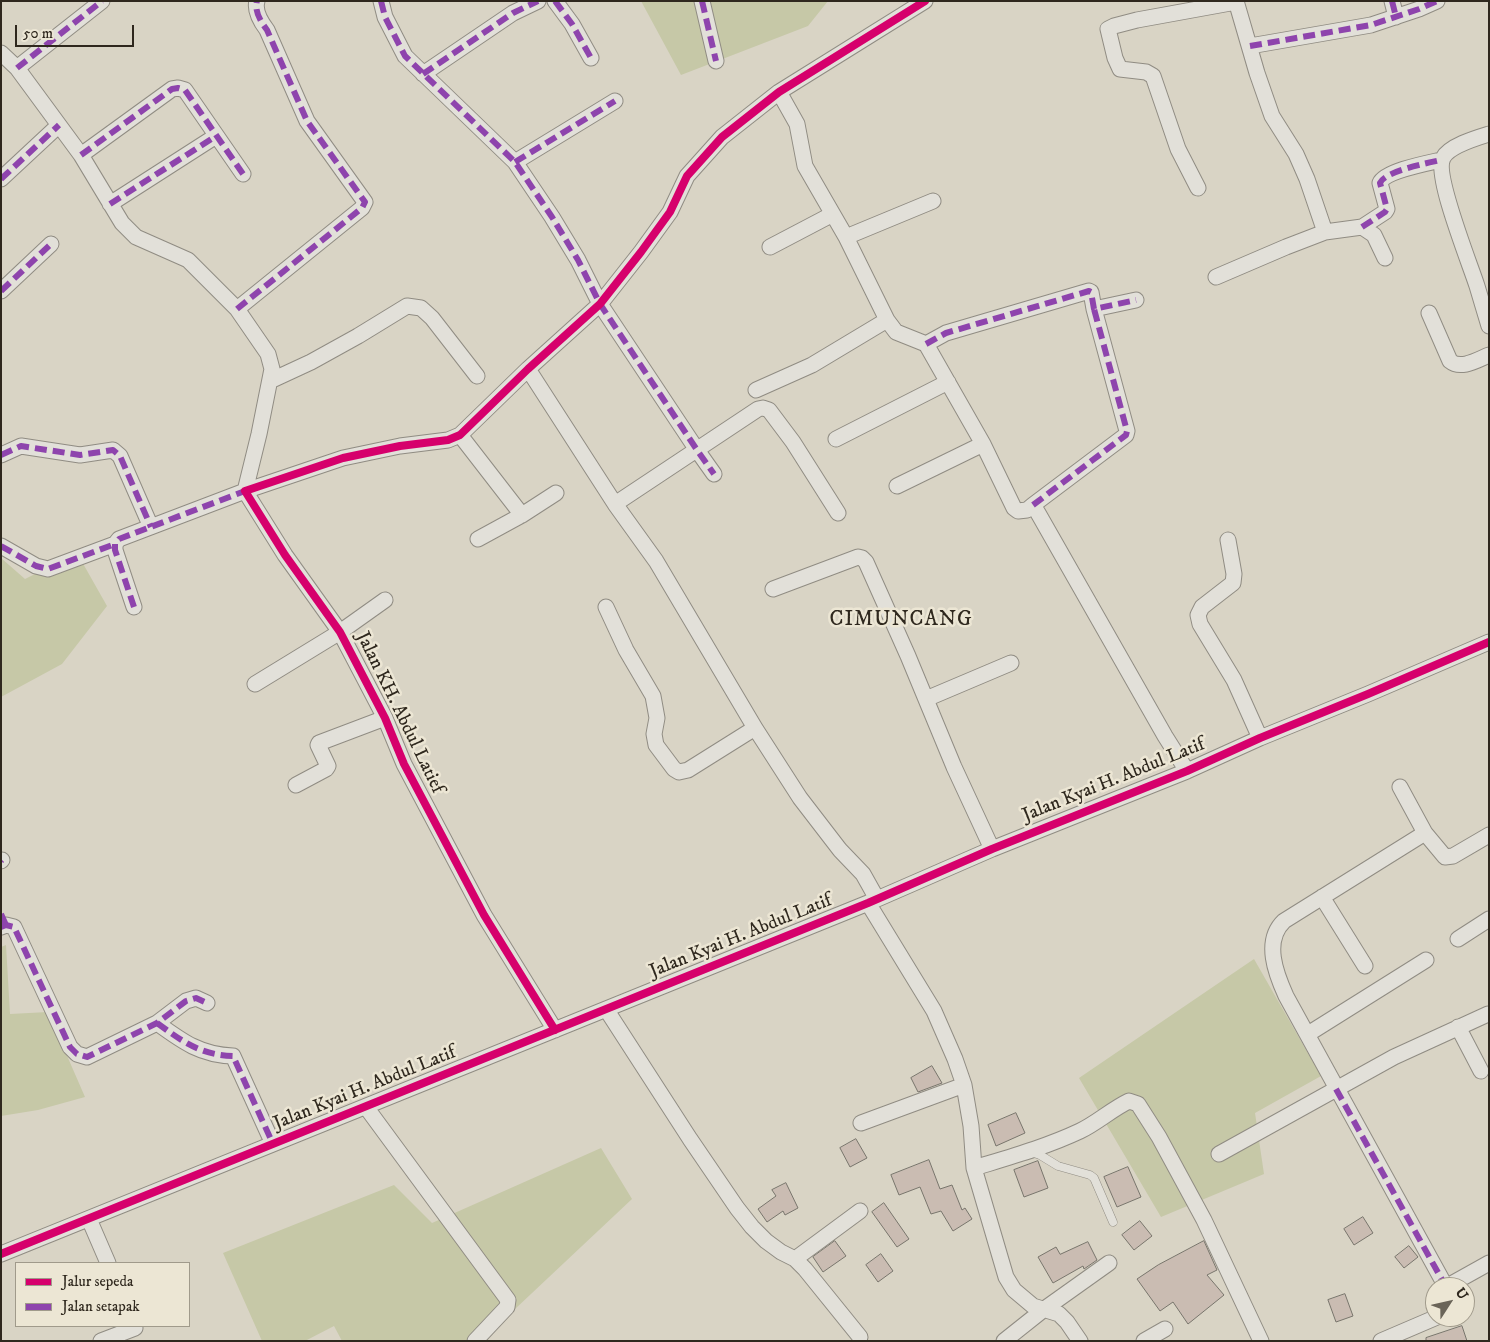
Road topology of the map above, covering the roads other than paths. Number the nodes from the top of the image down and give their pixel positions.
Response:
1 (102, 1) edge
2 (257, 1) edge
3 (381, 1) edge
4 (555, 1) edge
5 (702, 1) edge
6 (925, 1) edge
7 (1392, 1) edge
8 (1437, 1) edge
9 (1236, 2) edge
10 (532, 3) edge
11 (1396, 16) junction
12 (1250, 46) junction
13 (1, 53) edge
14 (591, 58) dead end
15 (716, 62) dead end
16 (17, 68) junction
17 (423, 74) junction
18 (779, 92) junction
19 (615, 102) dead end
20 (59, 125) junction
21 (1489, 134) edge
22 (216, 136) junction
23 (81, 155) junction
24 (1441, 160) junction
25 (515, 162) junction
26 (243, 174) dead end
27 (1, 179) edge
28 (1198, 188) dead end
29 (933, 201) dead end
30 (110, 204) junction
31 (832, 215) junction
32 (1362, 227) junction
33 (1325, 232) junction
34 (846, 237) junction
35 (51, 244) dead end
36 (770, 247) dead end
37 (1385, 258) dead end
38 (1216, 277) dead end
39 (1, 292) edge
40 (1136, 300) dead end
41 (600, 304) junction
42 (237, 309) junction
43 (1094, 310) junction
44 (1429, 313) dead end
45 (887, 320) junction
46 (1489, 326) edge
47 (926, 344) junction
48 (1489, 355) edge
49 (528, 369) junction
50 (477, 376) dead end
51 (270, 381) junction
52 (948, 382) junction
53 (756, 390) dead end
54 (460, 435) junction
55 (836, 439) dead end
56 (983, 444) junction
57 (697, 450) junction
58 (1, 455) edge
59 (714, 474) dead end
60 (897, 486) dead end
61 (244, 491) junction
62 (556, 493) dead end
63 (614, 504) junction
64 (1033, 506) junction
65 (838, 513) dead end
66 (522, 515) junction
67 (151, 527) junction
68 (478, 539) dead end
69 (1228, 540) dead end
70 (115, 544) junction
71 (1, 546) edge
72 (773, 588) dead end
73 (385, 600) dead end
74 (134, 607) dead end
75 (606, 607) dead end
76 (340, 632) junction
77 (1489, 642) edge
78 (1011, 663) dead end
79 (255, 684) dead end
80 (926, 699) junction
81 (385, 718) junction
82 (755, 728) junction
83 (1260, 738) junction
84 (1186, 771) junction
85 (296, 785) dead end
86 (1400, 787) dead end
87 (1424, 833) junction
88 (1489, 835) edge
89 (992, 849) junction
90 (1322, 897) junction
91 (873, 901) junction
92 (1489, 919) edge
93 (3, 922) edge
94 (1458, 939) dead end
95 (1426, 960) dead end
96 (1364, 966) dead end
97 (206, 1003) dead end
98 (606, 1009) junction
99 (1488, 1014) edge
100 (157, 1023) junction
101 (1458, 1027) junction
102 (555, 1030) junction
103 (1308, 1034) junction
104 (1481, 1071) dead end
105 (964, 1085) junction
106 (1336, 1089) junction
107 (366, 1107) junction
108 (862, 1123) dead end
109 (273, 1144) junction
110 (1029, 1151) junction
111 (1219, 1154) dead end
112 (974, 1168) junction
113 (860, 1211) dead end
114 (89, 1219) junction
115 (1113, 1222) dead end
116 (1, 1254) edge
117 (795, 1258) junction
118 (108, 1262) edge
119 (1489, 1262) edge
120 (1108, 1263) dead end
121 (1440, 1277) edge
122 (1463, 1277) edge
123 (1043, 1310) junction
124 (1425, 1322) edge
125 (1165, 1329) dead end
126 (137, 1332) edge
127 (860, 1337) dead end
128 (101, 1341) edge
129 (475, 1341) edge
130 (1004, 1341) edge
131 (1080, 1341) edge
132 (1144, 1341) edge
133 (1261, 1341) edge
134 (1381, 1341) edge

1 - 16 street
2 - 42 street
3 - 17 street
4 - 14 street
5 - 15 street
6 - 18 street
7 - 11 street
8 - 11 street
9 - 12 street
9 - 28 street
10 - 17 street
11 - 12 street
12 - 33 street
13 - 16 street
16 - 20 street
17 - 25 street
18 - 31 street
18 - 41 street
19 - 25 street
20 - 23 street
20 - 27 street
21 - 24 street
22 - 23 street
22 - 26 street
22 - 30 street
23 - 30 street
24 - 32 street
24 - 46 street
25 - 41 street
29 - 34 street
30 - 42 street
31 - 34 street
31 - 36 street
32 - 33 street
32 - 37 street
33 - 38 street
34 - 45 street
35 - 39 street
40 - 43 street
41 - 49 street
41 - 57 street
42 - 51 street
43 - 47 street
43 - 64 street
44 - 48 street
45 - 47 street
45 - 53 street
47 - 52 street
49 - 54 street
49 - 63 street
50 - 51 street
51 - 61 street
52 - 55 street
52 - 56 street
54 - 61 street
54 - 66 street
56 - 60 street
56 - 64 street
57 - 59 street
57 - 63 street
57 - 65 street
58 - 67 street
61 - 67 street
61 - 76 street, Jalan KH. Abdul Latief
62 - 66 street
63 - 82 street
64 - 84 street
66 - 68 street
67 - 70 street
69 - 83 street
70 - 71 street
70 - 74 street
72 - 80 street
73 - 76 street
75 - 82 street
76 - 79 street
76 - 81 street, Jalan KH. Abdul Latief
77 - 83 street, Jalan Kyai H. Abdul Latif
78 - 80 street
80 - 89 street
81 - 85 street
81 - 102 street, Jalan KH. Abdul Latief
82 - 91 street
83 - 84 street, Jalan Kyai H. Abdul Latif
84 - 89 street, Jalan Kyai H. Abdul Latif
86 - 87 street
87 - 88 street
87 - 90 street
89 - 91 street, Jalan Kyai H. Abdul Latif
90 - 96 street
90 - 103 street
91 - 98 street, Jalan Kyai H. Abdul Latif
91 - 105 street
92 - 94 street
93 - 100 street
95 - 103 street
97 - 100 street
98 - 102 street, Jalan Kyai H. Abdul Latif
98 - 117 street
99 - 101 street
100 - 109 street
101 - 104 street
101 - 106 street
102 - 107 street, Jalan Kyai H. Abdul Latif
103 - 106 street
105 - 108 street
105 - 112 street
106 - 111 street
106 - 121 street
107 - 109 street, Jalan Kyai H. Abdul Latif
107 - 129 street
109 - 114 street, Jalan Kyai H. Abdul Latif
110 - 112 street
110 - 115 lane
110 - 133 street
112 - 123 street
113 - 117 street
114 - 116 street, Jalan Kyai H. Abdul Latif
114 - 118 street
117 - 127 street
119 - 122 street
120 - 123 street
123 - 130 street
123 - 131 street
124 - 134 street
125 - 132 street
126 - 128 street

